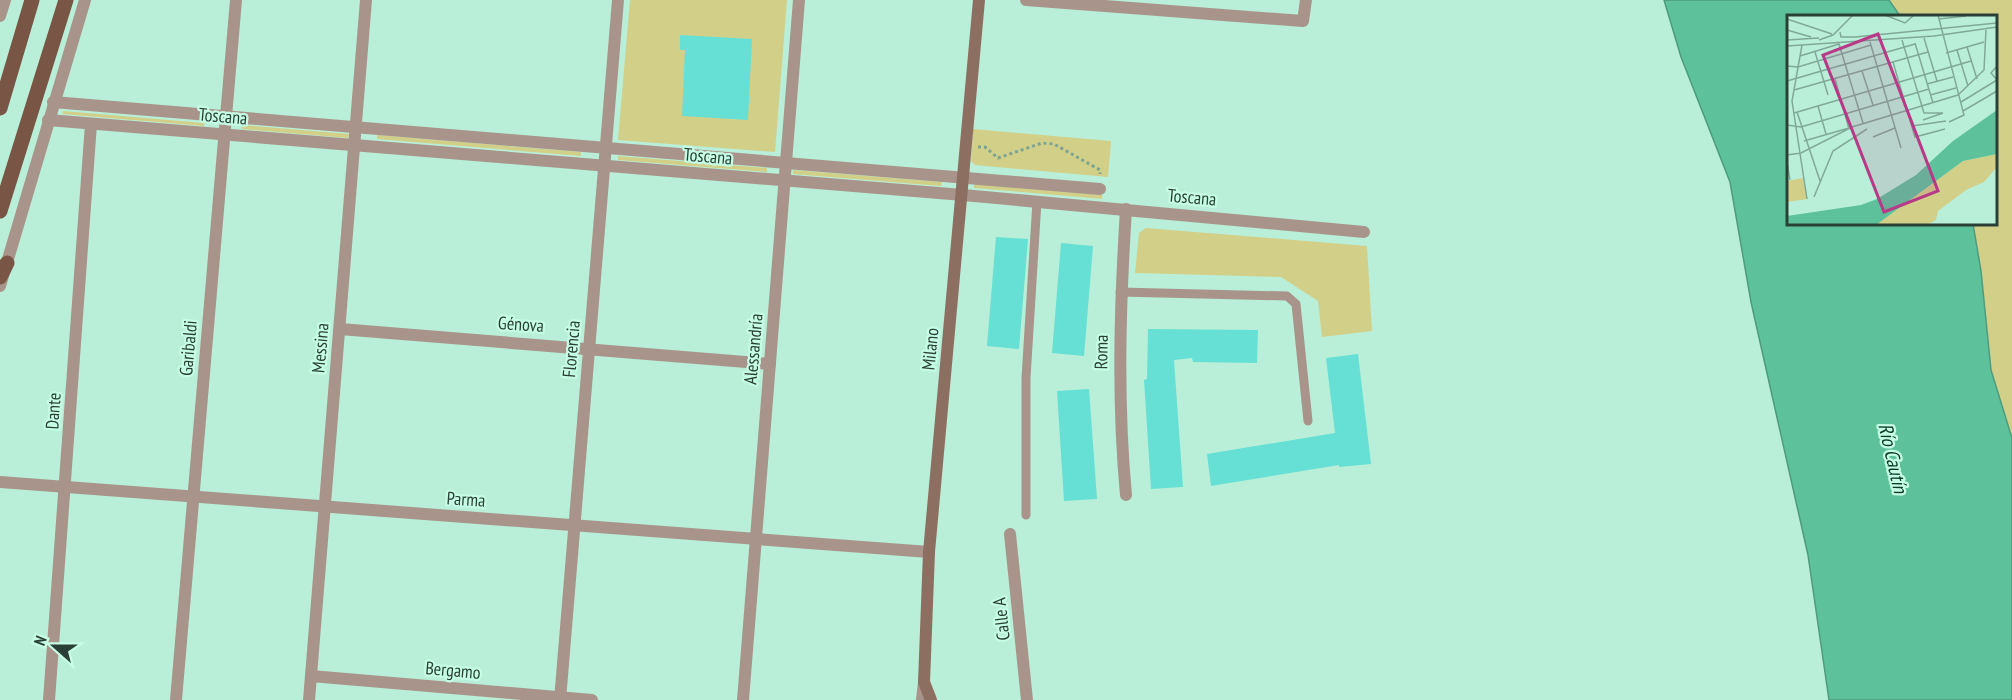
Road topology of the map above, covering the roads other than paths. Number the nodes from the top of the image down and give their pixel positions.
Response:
1 (5, 0) edge
2 (32, 0) edge
3 (66, 0) edge
4 (86, 0) edge
5 (236, 0) edge
6 (366, 0) edge
7 (618, 0) edge
8 (799, 0) edge
9 (979, 0) edge
10 (1026, 0) edge
11 (1306, 0) edge
12 (1176, 6) edge
13 (0, 16) edge
14 (53, 102) junction
15 (0, 108) edge
16 (226, 117) junction
17 (48, 120) junction
18 (91, 124) junction
19 (356, 127) junction
20 (225, 135) junction
21 (354, 145) junction
22 (606, 148) junction
23 (786, 162) junction
24 (604, 165) junction
25 (964, 177) junction
26 (784, 180) junction
27 (1100, 182) road end
28 (963, 195) junction
29 (1037, 201) junction
30 (1126, 209) junction
31 (0, 211) edge
32 (1364, 232) dead end
33 (7, 263) junction
34 (0, 277) edge
35 (0, 286) edge
36 (1120, 292) junction
37 (340, 329) junction
38 (589, 348) junction
39 (770, 364) junction
40 (1308, 421) dead end
41 (0, 482) edge
42 (66, 486) junction
43 (1126, 495) dead end
44 (194, 496) junction
45 (324, 506) junction
46 (1026, 514) dead end
47 (575, 525) junction
48 (1010, 534) dead end
49 (756, 539) junction
50 (929, 552) junction
51 (311, 676) junction
52 (924, 682) junction
53 (560, 699) edge
54 (49, 700) edge
55 (176, 700) edge
56 (309, 700) edge
57 (592, 700) edge
58 (744, 700) edge
59 (922, 700) edge
60 (931, 700) edge
61 (1028, 700) edge

1 - 13 street
2 - 15 main road
3 - 31 main road
4 - 14 street
5 - 16 street, Garibaldi
6 - 19 street, Messina
7 - 22 street, Florencia
8 - 23 street, Alessandría
9 - 25 street, Milano
10 - 12 street
11 - 12 street
14 - 16 street, Toscana
14 - 17 street
16 - 19 street, Toscana
16 - 20 street, Garibaldi
17 - 18 street, Toscana
17 - 33 street
18 - 20 street, Toscana
18 - 42 street, Dante
19 - 21 street, Messina
19 - 22 street, Toscana
20 - 21 street, Toscana
20 - 44 street, Garibaldi
21 - 24 street, Toscana
21 - 37 street, Messina
22 - 23 street, Toscana
22 - 24 street, Florencia
23 - 25 street, Toscana
23 - 26 street, Alessandría
24 - 26 street, Toscana
24 - 38 street, Florencia
25 - 27 street, Toscana
25 - 28 street, Milano
26 - 28 street, Toscana
26 - 39 street, Alessandría
28 - 29 street, Toscana
28 - 50 street, Milano
29 - 30 street, Toscana
29 - 46 lane
30 - 32 street, Toscana
30 - 36 street, Roma
33 - 34 main road
33 - 35 street
36 - 40 lane
36 - 43 street, Roma
37 - 38 street, Génova
37 - 45 street, Messina
38 - 39 street, Génova
38 - 47 street, Florencia
39 - 49 street, Alessandría
41 - 42 street, Parma
42 - 44 street, Parma
42 - 54 street, Dante
44 - 45 street, Parma
44 - 55 street, Garibaldi
45 - 47 street, Parma
45 - 51 street, Messina
47 - 49 street, Parma
47 - 53 street, Florencia
48 - 61 street, Calle A
49 - 50 street, Parma
49 - 58 street, Alessandría
50 - 52 street, Milano
51 - 53 street, Bergamo
51 - 56 street, Messina
52 - 59 street
52 - 60 street, Milano
53 - 57 street, Bergamo

